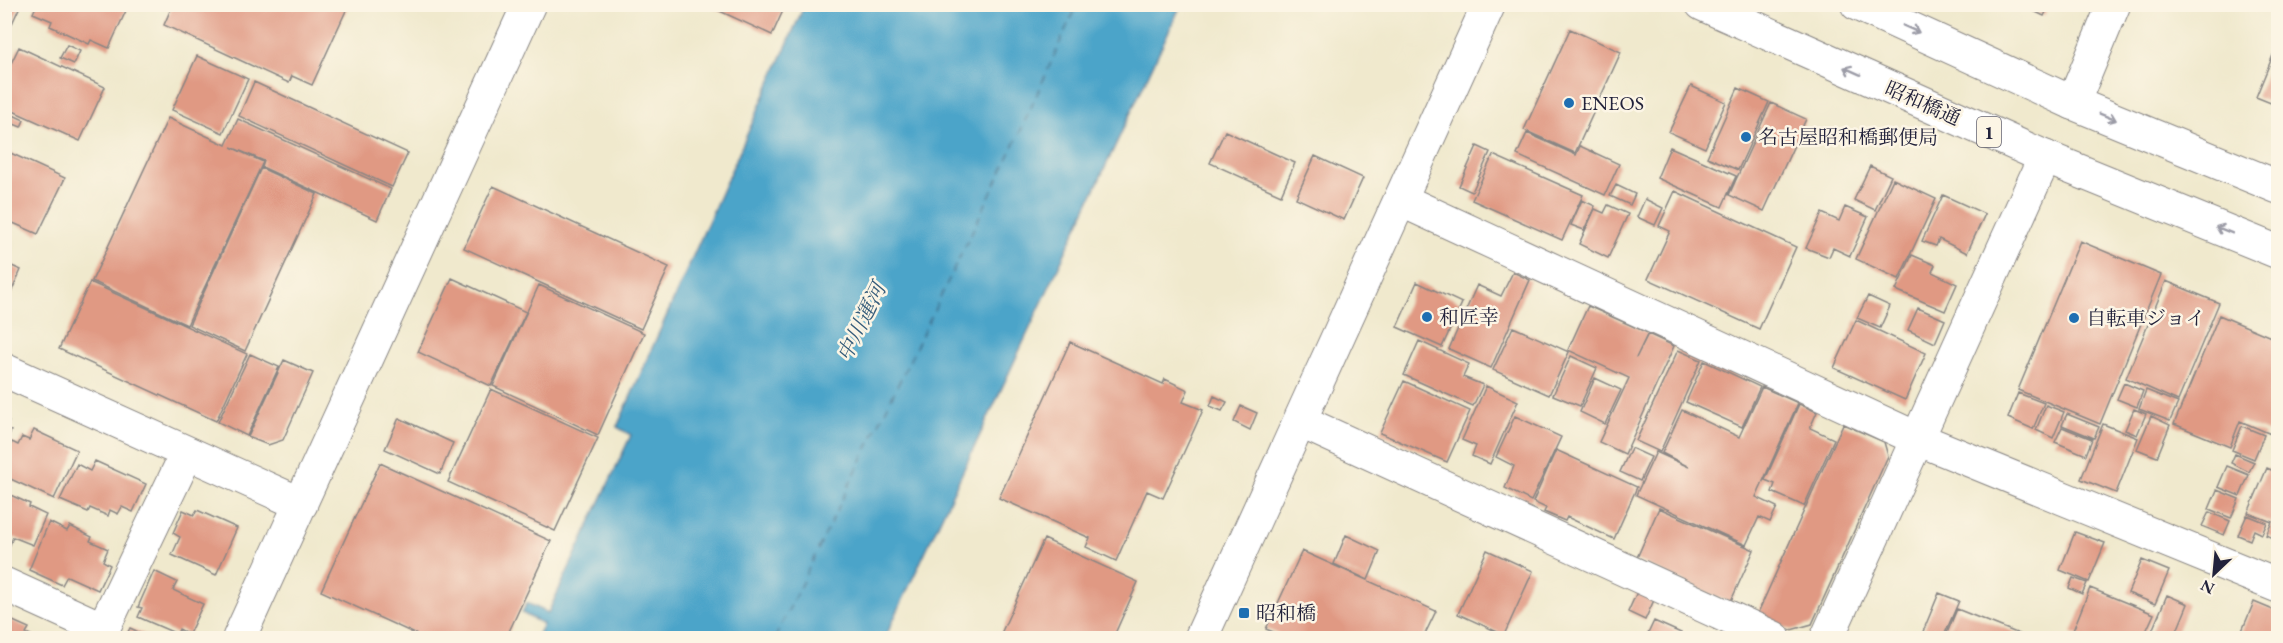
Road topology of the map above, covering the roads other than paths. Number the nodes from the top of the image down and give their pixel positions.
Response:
1 (529, 4) edge
2 (1490, 4) edge
3 (1702, 4) edge
4 (1857, 4) edge
5 (2114, 4) edge
6 (2073, 103) junction
7 (2045, 157) junction
8 (2278, 187) edge
9 (1401, 200) junction
10 (2278, 252) edge
11 (4, 370) edge
12 (1300, 421) junction
13 (1918, 439) junction
14 (187, 453) junction
15 (301, 504) junction
16 (4, 584) edge
17 (2278, 586) edge
18 (1207, 637) edge
19 (239, 639) edge
20 (1774, 639) edge
21 (1827, 639) edge

1 - 15 main road
2 - 9 main road
7 -> 3 main road, 昭和橋通 / 1
4 -> 6 main road
5 - 6 main road
6 -> 8 main road
10 -> 7 main road, 昭和橋通 / 1
7 - 13 main road
9 - 12 main road
9 - 13 main road
11 - 14 main road
12 - 18 main road
12 - 20 main road
13 - 17 main road
13 - 21 main road
14 - 15 main road
14 - 16 main road
15 - 19 main road

